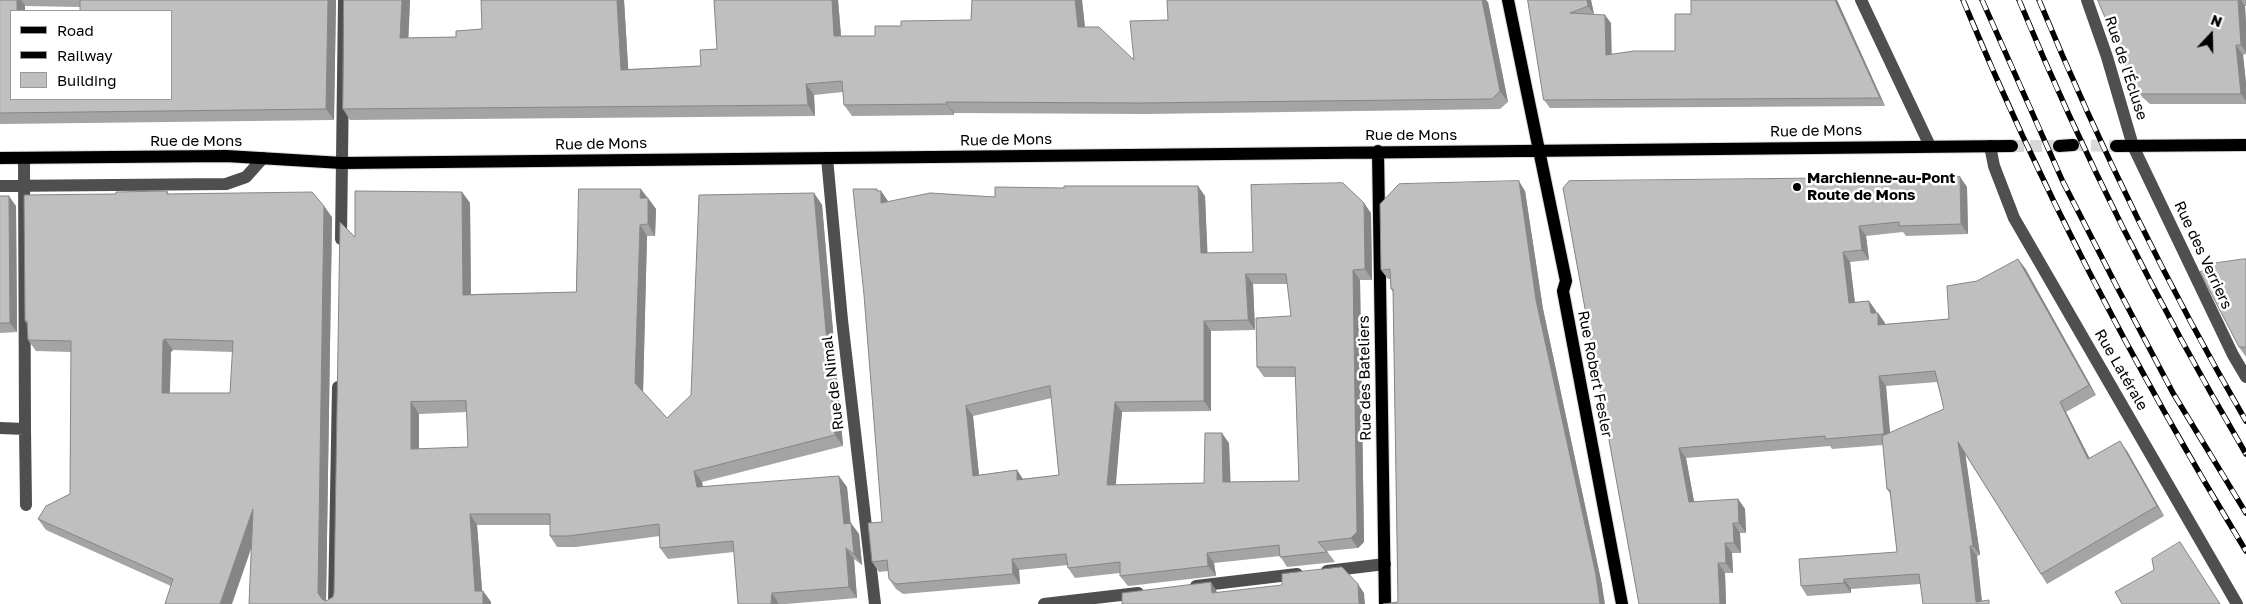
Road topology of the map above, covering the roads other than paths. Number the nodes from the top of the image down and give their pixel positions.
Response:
1 (344, 0) edge
2 (1508, 0) edge
3 (1861, 0) edge
4 (2087, 0) edge
5 (2246, 145) edge
6 (1930, 146) junction
7 (1990, 146) junction
8 (2012, 146) tunnel mouth
9 (2059, 146) tunnel mouth
10 (2073, 146) tunnel mouth
11 (2116, 146) tunnel mouth
12 (2133, 146) junction
13 (1539, 150) junction
14 (1378, 151) junction
15 (0, 158) edge
16 (24, 158) junction
17 (263, 158) junction
18 (828, 158) junction
19 (342, 163) junction
20 (24, 185) junction
21 (0, 186) edge
22 (340, 256) edge
23 (338, 375) edge
24 (2246, 377) edge
25 (0, 428) edge
26 (25, 430) junction
27 (26, 505) dead end
28 (1385, 564) junction
29 (1180, 588) edge
30 (1151, 591) edge
31 (334, 604) edge
32 (875, 604) edge
33 (1044, 604) edge
34 (1385, 604) edge
35 (1622, 604) edge
36 (2237, 604) edge

1 - 19 street
2 - 13 main road, Rue Robert Fesler
3 - 6 street
4 - 12 street, Rue de l'Écluse
5 - 12 main road
6 - 7 main road, Rue de Mons
6 - 13 main road, Rue de Mons
7 - 8 main road, Rue de Mons
7 - 36 street, Rue Latérale
9 - 10 main road
11 - 12 main road
12 - 24 street, Rue des Verriers
13 - 14 main road, Rue de Mons
13 - 35 main road, Rue Robert Fesler
14 - 18 main road, Rue de Mons
14 - 28 main road, Rue des Bateliers
15 - 16 main road, Rue de Mons
16 - 17 main road, Rue de Mons
16 - 20 street
17 - 19 main road, Rue de Mons
17 - 20 street
18 - 19 main road, Rue de Mons
18 - 32 street, Rue de Nimal
19 - 22 street
20 - 21 street
20 - 26 street
23 - 31 street
25 - 26 street
26 - 27 street
28 - 29 street
28 - 34 main road, Rue des Bateliers
30 - 33 street

